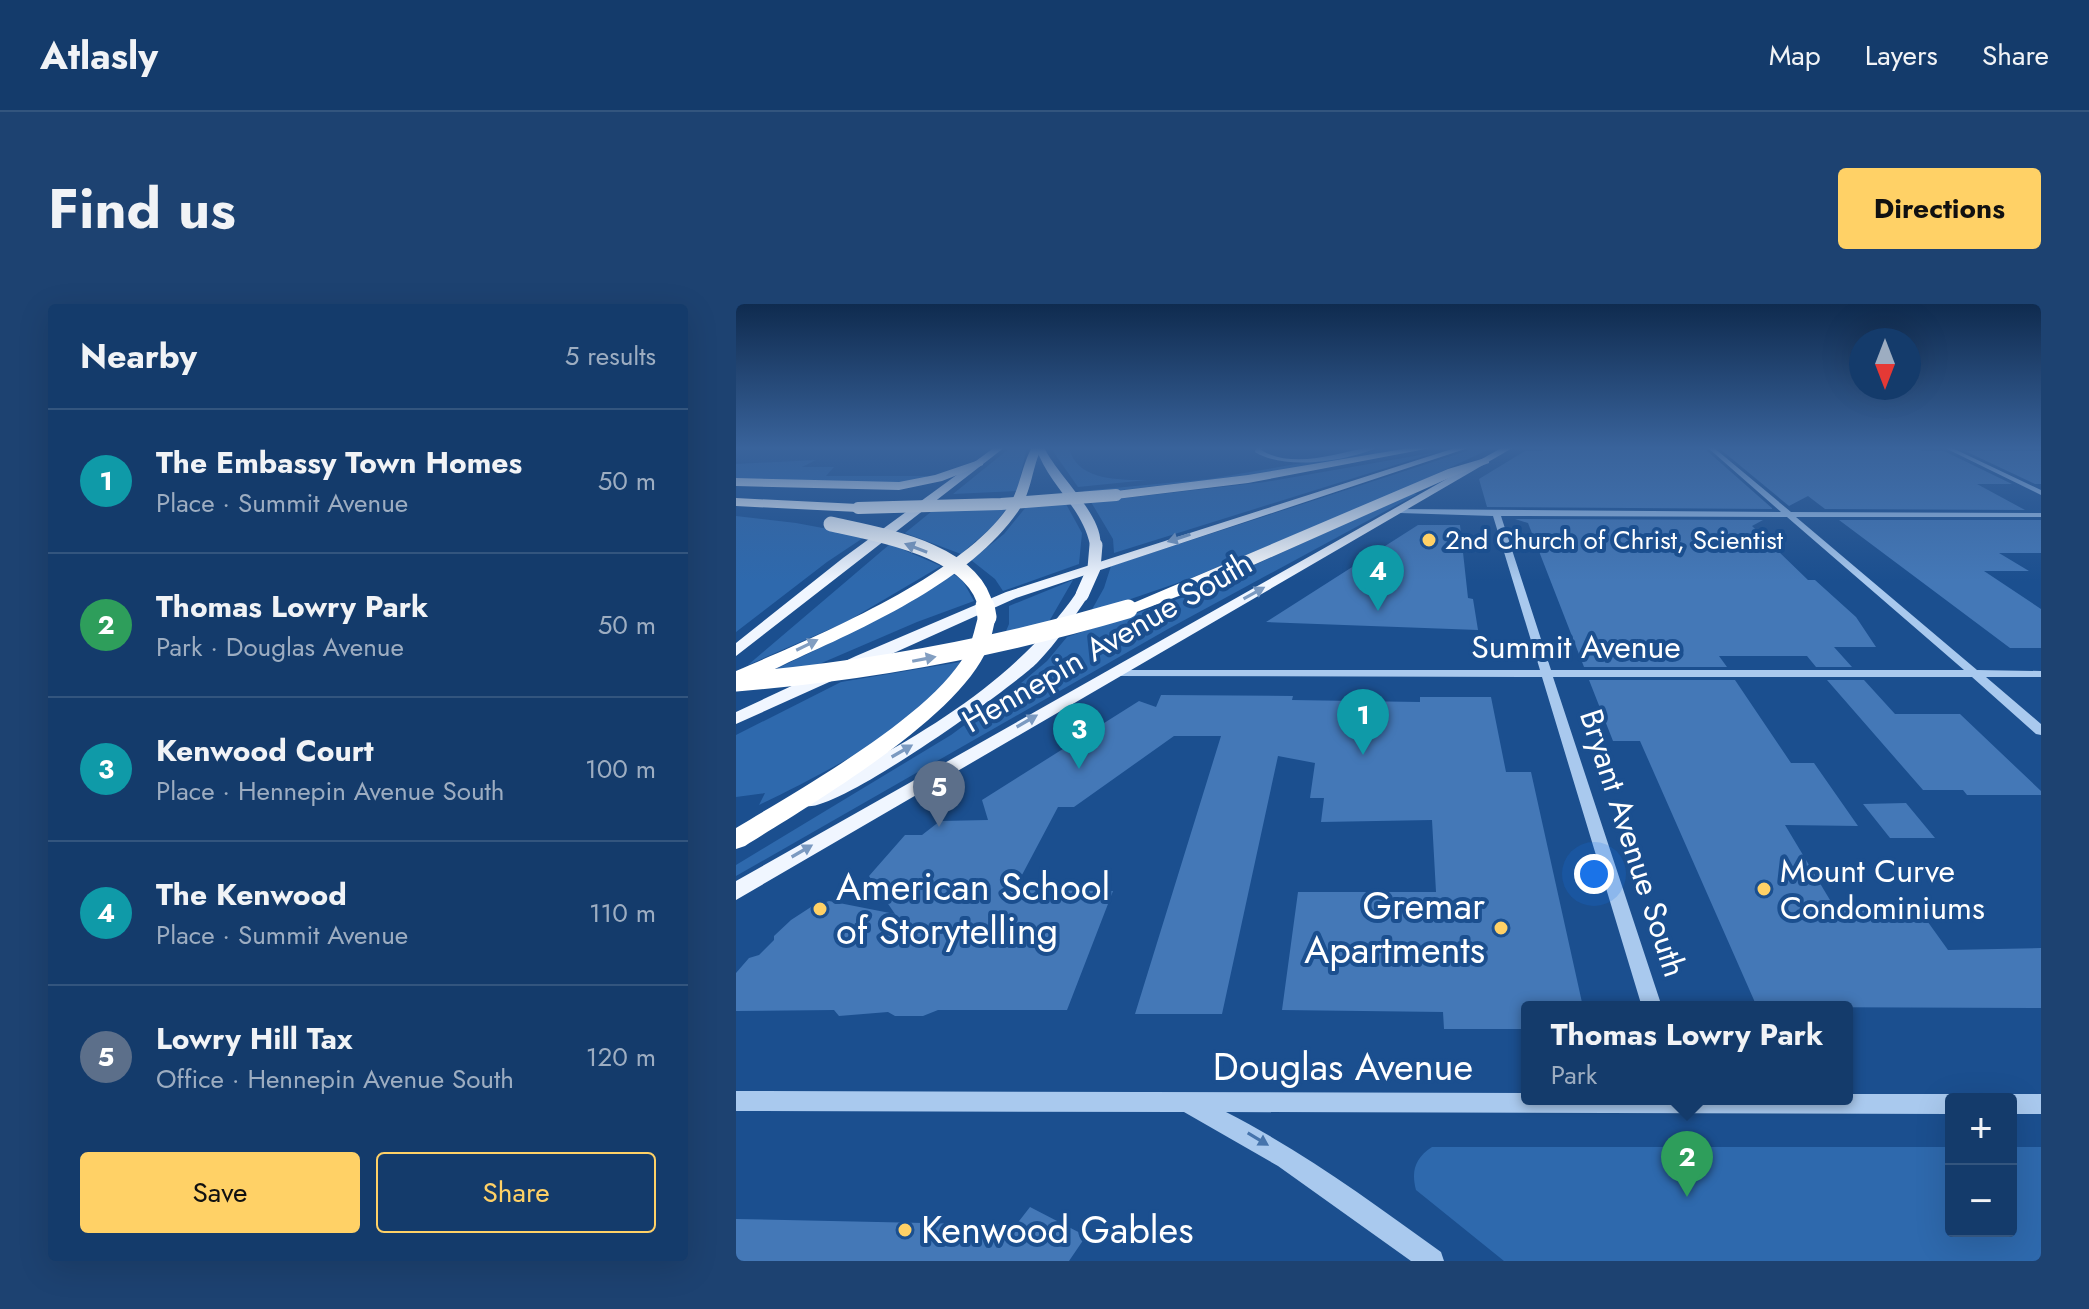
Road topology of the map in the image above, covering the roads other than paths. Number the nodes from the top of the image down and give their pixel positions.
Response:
1 (941, 492) edge
2 (1023, 492) edge
3 (1069, 492) edge
4 (1144, 492) edge
5 (1329, 492) edge
6 (1407, 492) edge
7 (1433, 492) edge
8 (1763, 492) edge
9 (736, 502) edge
10 (1400, 511) junction
11 (736, 512) edge
12 (1496, 514) junction
13 (1791, 515) junction
14 (2041, 515) edge
15 (736, 651) edge
16 (1111, 673) junction
17 (1546, 673) junction
18 (1974, 674) junction
19 (2041, 674) edge
20 (736, 680) edge
21 (736, 719) edge
22 (2041, 731) edge
23 (736, 841) edge
24 (736, 892) edge
25 (1650, 1001) edge
26 (736, 1101) edge
27 (1521, 1102) edge
28 (1188, 1103) junction
29 (1853, 1103) edge
30 (1945, 1104) edge
31 (2017, 1104) edge
32 (2041, 1104) edge
33 (1432, 1261) edge

1 - 15 main road
20 -> 2 highway
23 -> 3 main road, bridge
4 - 9 highway, bridge
5 -> 21 main road, Hennepin Avenue South
20 -> 6 highway, bridge
7 - 10 main road, Hennepin Avenue South
8 - 13 street
10 - 12 street
16 -> 10 main road, Hennepin Avenue South
23 -> 11 highway, bridge
12 - 13 street
12 - 17 street, Bryant Avenue South
13 - 14 street
13 - 18 street
16 - 17 street, Summit Avenue
24 -> 16 main road, Hennepin Avenue South
17 - 18 street, Summit Avenue
17 - 25 street, Bryant Avenue South
18 - 19 street, Summit Avenue
18 - 22 street
26 - 28 street, Douglas Avenue
27 - 28 street, Douglas Avenue
28 -> 33 street
29 - 30 street, Douglas Avenue
31 - 32 street

